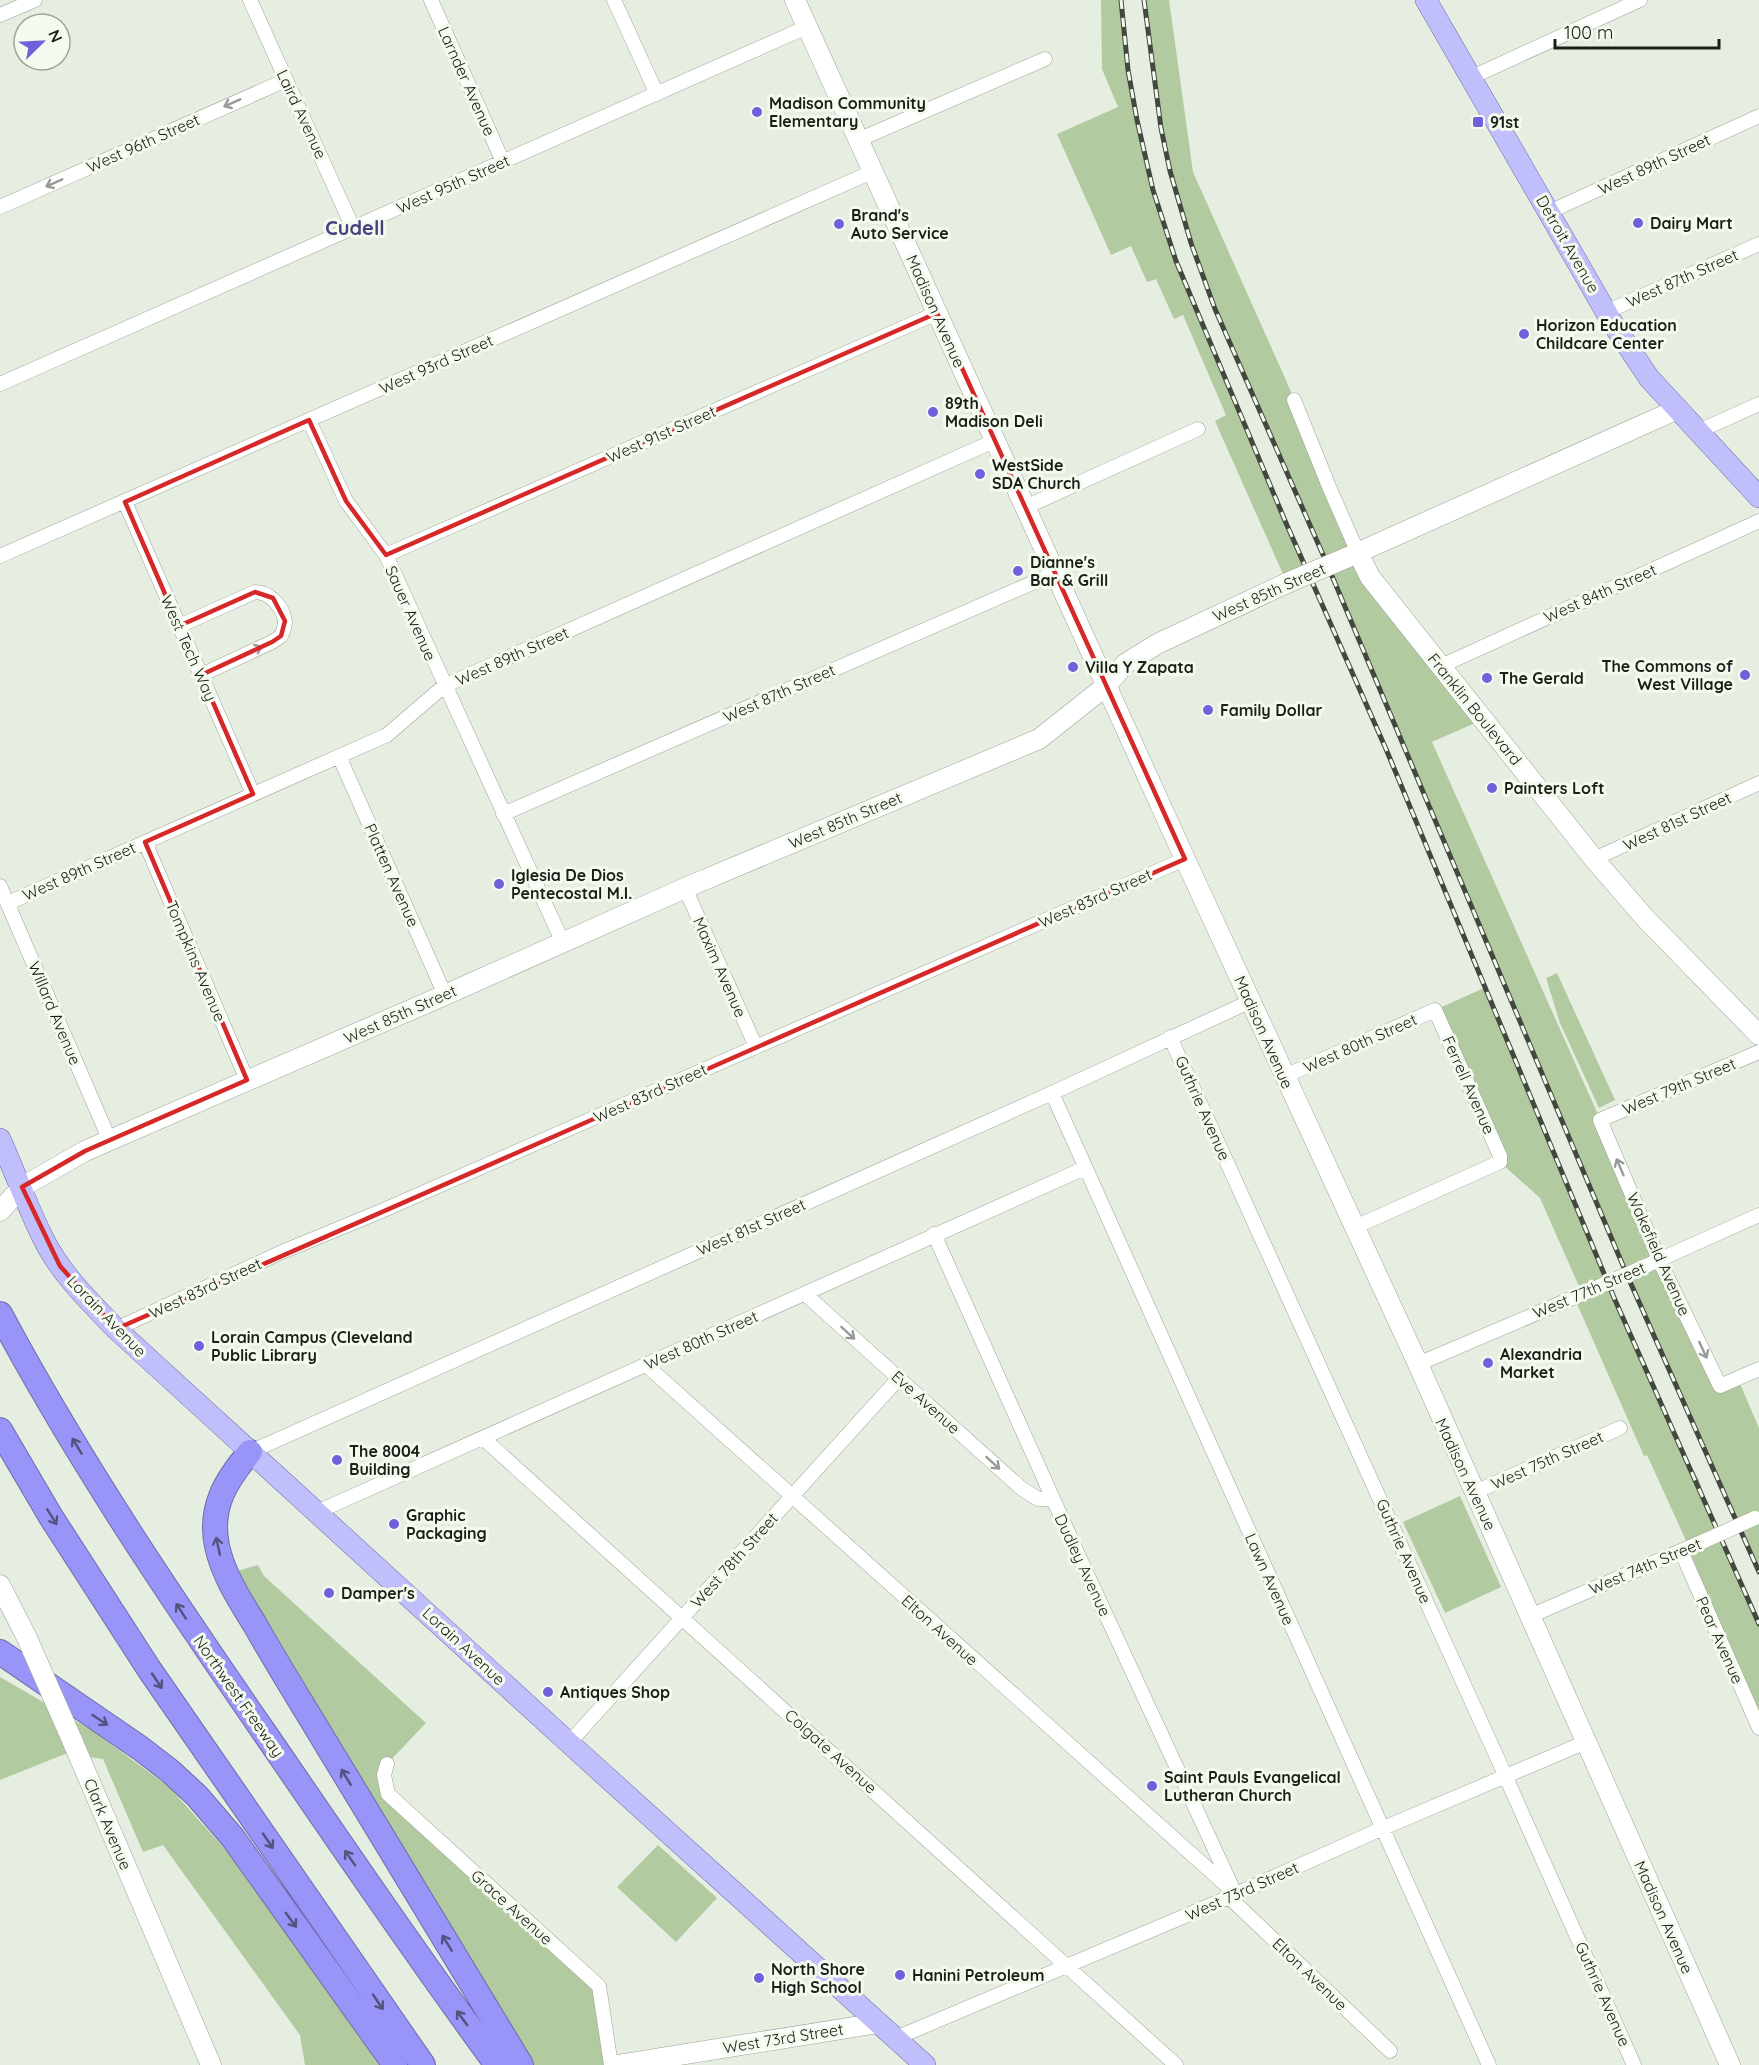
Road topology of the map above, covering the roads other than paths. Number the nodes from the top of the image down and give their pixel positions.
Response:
1 (35, 0) edge
2 (250, 0) edge
3 (431, 0) edge
4 (614, 0) edge
5 (795, 0) edge
6 (1426, 0) edge
7 (1640, 0) edge
8 (7, 8) edge
9 (807, 27) junction
10 (1045, 60) dead end
11 (1472, 77) junction
12 (286, 80) junction
13 (657, 94) junction
14 (1759, 116) edge
15 (858, 140) junction
16 (503, 162) junction
17 (872, 172) junction
18 (0, 207) edge
19 (1549, 212) junction
20 (353, 228) junction
21 (1759, 244) edge
22 (1606, 312) junction
23 (937, 313) junction
24 (0, 384) edge
25 (1294, 400) dead end
26 (1759, 404) edge
27 (1678, 409) junction
28 (309, 420) junction
29 (1198, 429) dead end
30 (1699, 431) junction
31 (994, 441) junction
32 (1759, 497) edge
33 (125, 502) junction
34 (1026, 507) junction
35 (1759, 521) edge
36 (386, 555) junction
37 (1352, 555) junction
38 (0, 556) edge
39 (1055, 573) junction
40 (179, 626) junction
41 (1441, 666) junction
42 (201, 675) junction
43 (444, 686) junction
44 (1106, 686) junction
45 (339, 756) junction
46 (1759, 783) edge
47 (253, 794) junction
48 (503, 814) junction
49 (145, 842) junction
50 (1185, 859) junction
51 (1594, 859) junction
52 (0, 885) edge
53 (685, 888) junction
54 (5, 902) edge
55 (563, 943) junction
56 (445, 995) junction
57 (1251, 1001) junction
58 (1435, 1010) joint
59 (1759, 1035) edge
60 (1170, 1037) junction
61 (756, 1047) junction
62 (1759, 1052) edge
63 (1285, 1076) junction
64 (247, 1080) junction
65 (1052, 1093) junction
66 (1600, 1120) joint
67 (0, 1139) edge
68 (110, 1141) junction
69 (1085, 1168) junction
70 (22, 1187) junction
71 (0, 1210) edge
72 (1759, 1215) edge
73 (1353, 1228) junction
74 (934, 1234) junction
75 (1654, 1262) junction
76 (805, 1294) junction
77 (0, 1314) edge
78 (116, 1329) junction
79 (1418, 1364) junction
80 (645, 1365) junction
81 (1759, 1369) edge
82 (899, 1378) junction
83 (1620, 1428) dead end
84 (0, 1430) edge
85 (484, 1439) junction
86 (250, 1452) junction
87 (1475, 1492) junction
88 (792, 1497) junction
89 (1053, 1499) junction
90 (317, 1512) junction
91 (1757, 1517) edge
92 (1681, 1551) junction
93 (0, 1584) edge
94 (1530, 1616) junction
95 (683, 1617) junction
96 (0, 1652) edge
97 (1759, 1728) edge
98 (1586, 1742) junction
99 (569, 1743) junction
100 (387, 1764) dead end
101 (1505, 1775) junction
102 (1381, 1829) junction
103 (1232, 1895) junction
104 (1067, 1966) junction
105 (879, 2023) junction
106 (896, 2038) junction
107 (1390, 2051) dead end
108 (674, 2060) edge
109 (212, 2065) edge
110 (395, 2065) edge
111 (423, 2065) edge
112 (497, 2065) edge
113 (521, 2065) edge
114 (611, 2065) edge
115 (617, 2065) edge
116 (926, 2065) edge
117 (1176, 2065) edge
118 (1489, 2065) edge
119 (1634, 2065) edge
120 (1730, 2065) edge

1 - 8 street
2 - 12 street, Laird Avenue
3 - 16 street, Larnder Avenue
4 - 13 street
5 - 9 street, Madison Avenue
6 - 11 main road, Detroit Avenue
7 - 11 street
9 - 13 street, West 95th Street
9 - 15 street, Madison Avenue
10 - 15 street
11 - 19 main road, Detroit Avenue
12 -> 18 street, West 96th Street
12 - 20 street, Laird Avenue
13 - 16 street, West 95th Street
14 - 19 street, West 89th Street
15 - 17 street, Madison Avenue
16 - 20 street, West 95th Street
17 - 23 street, Madison Avenue
17 - 28 street, West 93rd Street
19 - 22 main road, Detroit Avenue
20 - 24 street, West 95th Street
21 - 22 street, West 87th Street
22 - 27 main road, Detroit Avenue
23 - 31 street, Madison Avenue
23 - 36 street, West 91st Street
25 - 37 street, Franklin Boulevard
26 - 30 street
27 - 30 main road, Detroit Avenue
27 - 37 street, West 85th Street
28 - 33 street, West 93rd Street
28 - 36 street, Sauer Avenue
29 - 34 street
30 - 32 main road, Detroit Avenue
31 - 34 street, Madison Avenue
31 - 43 street, West 89th Street
33 - 38 street, West 93rd Street
33 - 40 street, West Tech Way
34 - 39 street, Madison Avenue
35 - 41 street, West 84th Street
36 - 43 street, Sauer Avenue
37 - 41 street, Franklin Boulevard
37 - 44 street, West 85th Street, bridge
39 - 44 street, Madison Avenue
39 - 48 street, West 87th Street
40 - 42 street, West Tech Way
42 -> 40 street
41 - 51 street, Franklin Boulevard
42 - 47 street, West Tech Way
43 - 45 street, West 89th Street
43 - 48 street, Sauer Avenue
44 - 50 street, Madison Avenue
44 - 53 street, West 85th Street
45 - 47 street, West 89th Street
45 - 56 street, Platten Avenue
46 - 51 street, West 81st Street
47 - 49 street, West 89th Street
48 - 55 street, Sauer Avenue
49 - 54 street, West 89th Street
49 - 64 street, Tompkins Avenue
50 - 57 street, Madison Avenue
50 - 61 street, West 83rd Street
51 - 59 street, Franklin Boulevard
52 - 54 street, Willard Avenue
53 - 55 street, West 85th Street
53 - 61 street, Maxim Avenue
54 - 68 street, Willard Avenue
55 - 56 street, West 85th Street
56 - 64 street, West 85th Street
57 - 60 street, West 81st Street
57 - 63 street, Madison Avenue
58 - 63 street, West 80th Street
58 - 73 street, Ferrell Avenue
60 - 65 street, West 81st Street
60 - 101 street, Guthrie Avenue
61 - 78 street, West 83rd Street
62 - 66 street, West 79th Street
63 - 73 street, Madison Avenue
64 - 68 street, West 85th Street
65 - 69 street, Lawn Avenue
65 - 86 street, West 81st Street
75 -> 66 street, Wakefield Avenue
67 - 70 main road, Lorain Avenue
68 - 70 street, West 85th Street
69 - 74 street, West 80th Street
69 - 102 street, Lawn Avenue
70 - 71 street, West 85th Street
70 - 78 main road, Lorain Avenue
72 - 75 street, West 77th Street
73 - 79 street, Madison Avenue
74 - 76 street, West 80th Street
74 - 89 street, Dudley Avenue
75 - 79 street, West 77th Street, bridge
75 -> 81 street, Wakefield Avenue
76 - 80 street, West 80th Street
76 -> 82 street, Eve Avenue
112 -> 77 highway, Northwest Freeway
78 - 86 main road, Lorain Avenue
79 - 87 street, Madison Avenue
80 - 85 street, West 80th Street
80 - 88 street, Elton Avenue
82 - 88 street, West 78th Street
82 -> 89 street, Eve Avenue
83 - 87 street, West 75th Street
84 -> 111 highway
85 - 90 street, West 80th Street
85 - 95 street, Colgate Avenue
86 - 90 main road, Lorain Avenue
113 -> 86 highway
87 - 94 street, Madison Avenue
88 - 95 street, West 78th Street
88 - 103 street, Elton Avenue
89 - 103 street, Dudley Avenue
90 - 99 main road, Lorain Avenue
91 - 92 street, West 74th Street, bridge
92 - 94 street, West 74th Street
92 - 97 street, Pear Avenue
93 - 109 street, Clark Avenue, bridge
94 - 98 street, Madison Avenue
95 - 99 street, West 78th Street
95 - 104 street, Colgate Avenue
96 -> 110 highway
98 - 101 street, West 73rd Street
98 - 120 street, Madison Avenue
99 - 105 main road, Lorain Avenue
100 - 114 street, Grace Avenue
101 - 102 street, West 73rd Street
101 - 119 street, Guthrie Avenue
102 - 103 street, West 73rd Street
102 - 118 street, Lawn Avenue
103 - 104 street, West 73rd Street
103 - 107 street, Elton Avenue
104 - 106 street, West 73rd Street
104 - 117 street, Colgate Avenue
105 - 106 main road, Lorain Avenue
105 - 108 street, West 73rd Street
106 - 116 main road, Lorain Avenue
108 - 115 street, West 73rd Street

